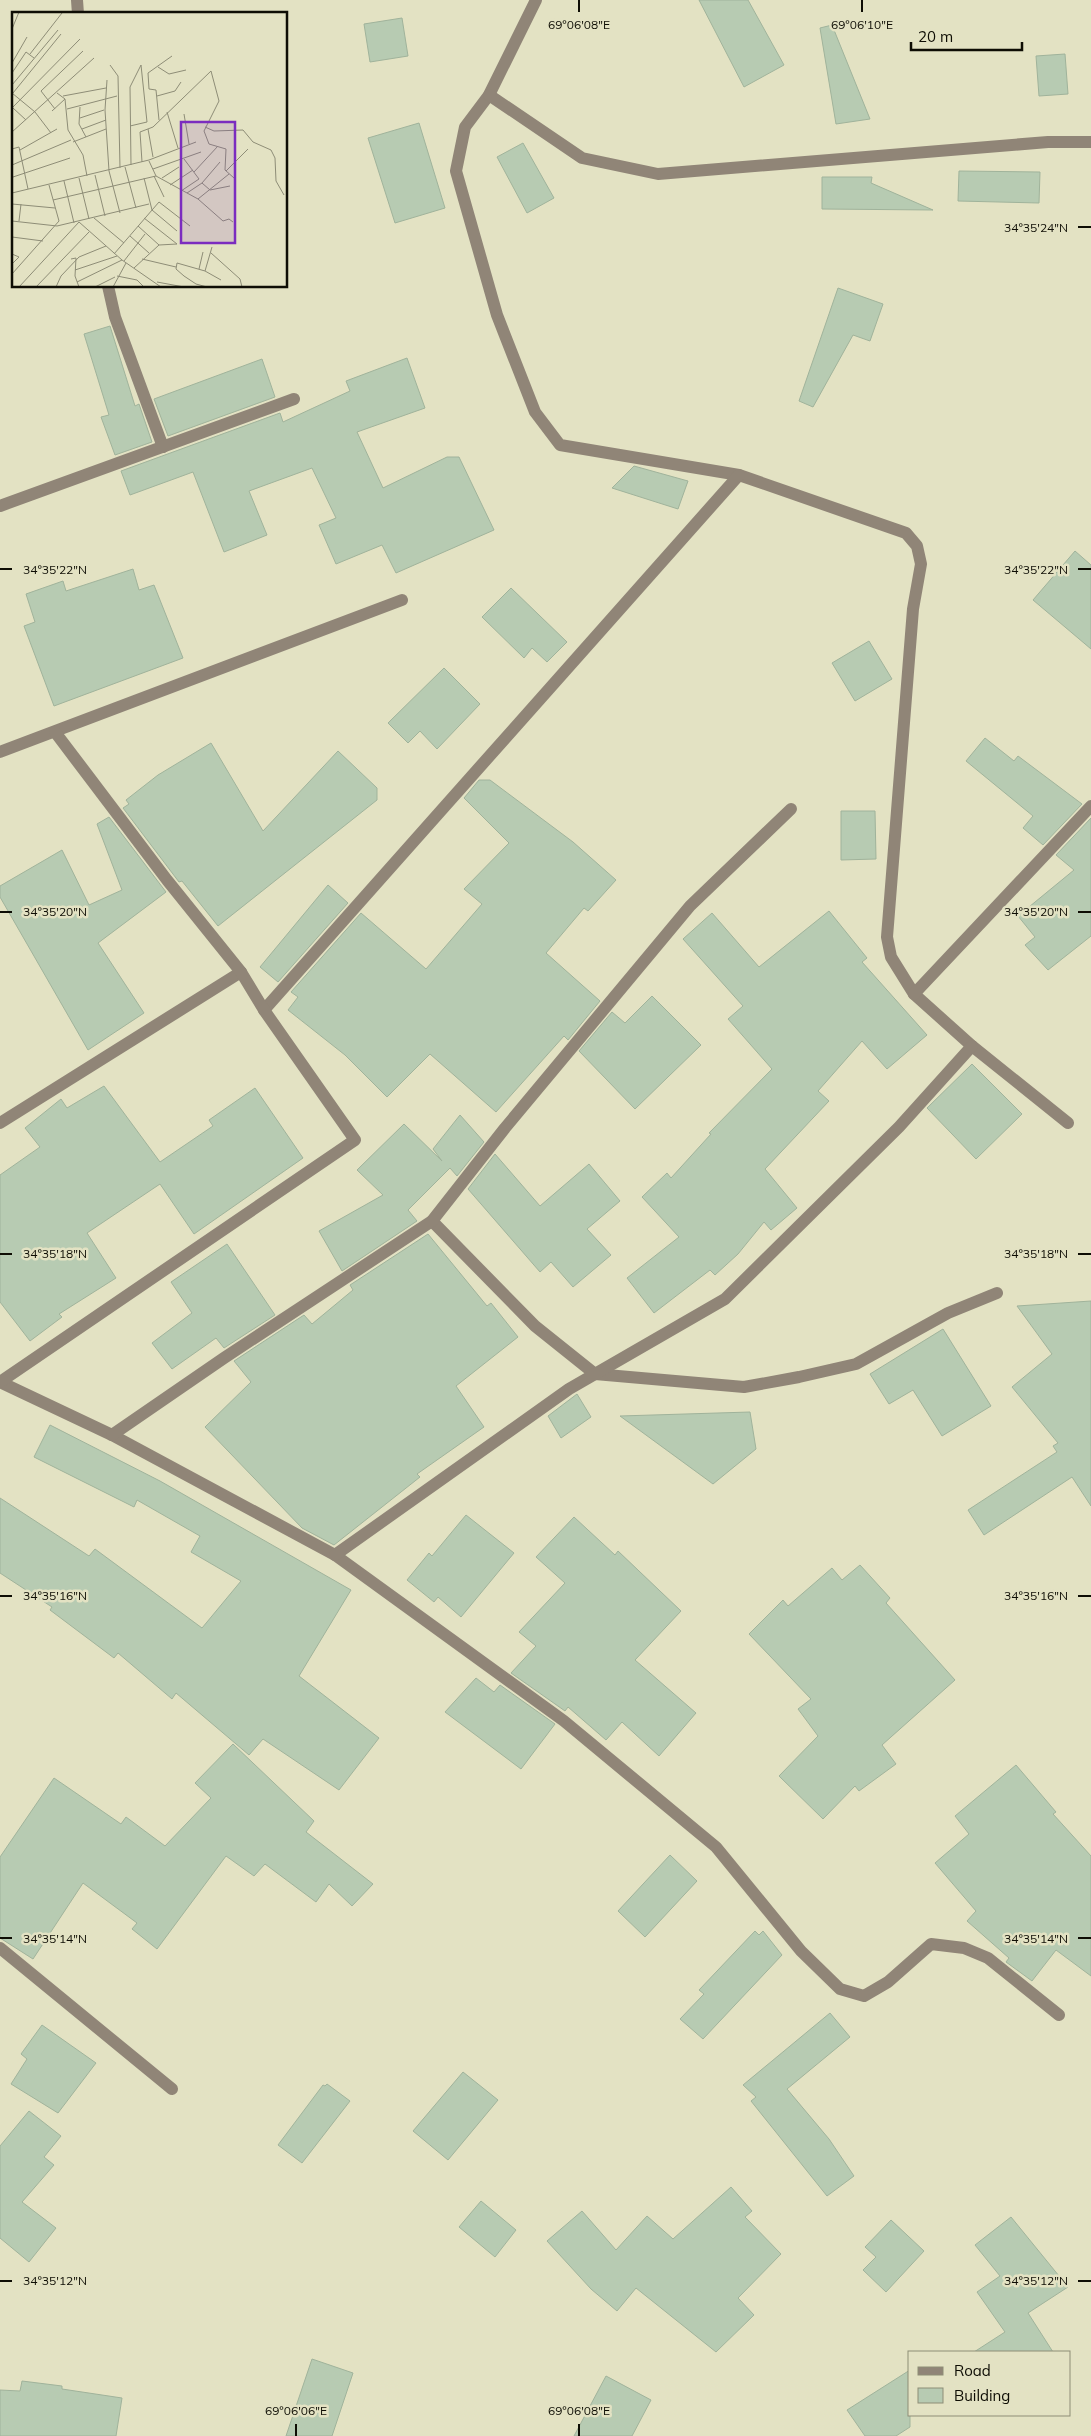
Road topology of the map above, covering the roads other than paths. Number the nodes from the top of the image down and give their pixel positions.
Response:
1 (536, 0) edge
2 (489, 95) junction
3 (1091, 142) edge
4 (108, 288) edge
5 (294, 399) dead end
6 (163, 446) junction
7 (738, 476) junction
8 (0, 506) edge
9 (402, 600) dead end
10 (55, 732) junction
11 (0, 752) edge
12 (1091, 806) edge
13 (791, 809) dead end
14 (241, 972) junction
15 (914, 994) junction
16 (264, 1010) junction
17 (972, 1046) junction
18 (1068, 1123) dead end
19 (0, 1124) edge
20 (432, 1221) junction
21 (997, 1293) dead end
22 (595, 1374) junction
23 (0, 1382) edge
24 (112, 1435) junction
25 (334, 1555) junction
26 (0, 1948) edge
27 (1059, 2015) dead end
28 (172, 2089) dead end

1 - 2 street
2 - 3 street
2 - 7 street
4 - 6 street
5 - 6 street
6 - 8 street
7 - 15 street
7 - 16 street
9 - 10 street
10 - 11 street
10 - 14 street
12 - 15 street
13 - 20 street
14 - 16 street
14 - 19 street
15 - 17 street
16 - 23 street
17 - 18 street
17 - 22 street
20 - 22 street
20 - 24 street
21 - 22 street
22 - 25 street
23 - 24 street
24 - 25 street
25 - 27 street
26 - 28 street

